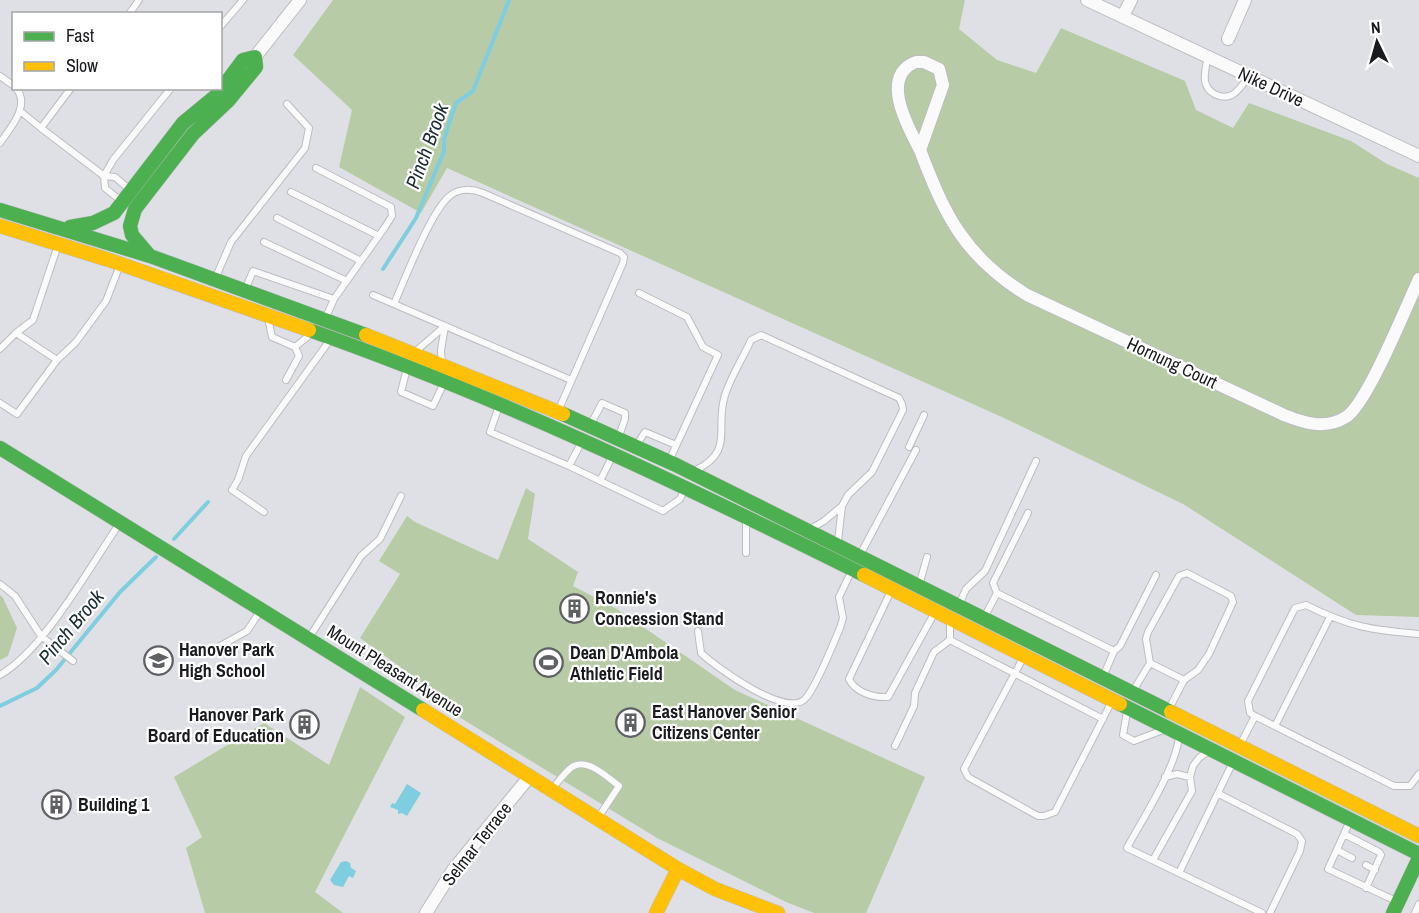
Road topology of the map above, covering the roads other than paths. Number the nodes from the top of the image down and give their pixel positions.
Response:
1 (243, 0) edge
2 (300, 0) edge
3 (1088, 0) edge
4 (1131, 0) edge
5 (1245, 0) edge
6 (1123, 16) junction
7 (222, 25) edge
8 (1228, 39) dead end
9 (255, 57) junction
10 (1208, 57) junction
11 (1248, 77) junction
12 (222, 88) edge
13 (16, 90) edge
14 (70, 90) edge
15 (169, 90) edge
16 (221, 90) edge
17 (287, 104) dead end
18 (20, 111) junction
19 (41, 128) junction
20 (0, 143) edge
21 (920, 150) junction
22 (1419, 156) edge
23 (316, 168) dead end
24 (104, 176) junction
25 (291, 192) dead end
26 (127, 196) junction
27 (3, 210) edge
28 (277, 219) dead end
29 (0, 226) edge
30 (60, 227) junction
31 (379, 236) junction
32 (264, 242) dead end
33 (58, 244) junction
34 (150, 256) junction
35 (361, 261) junction
36 (121, 264) junction
37 (215, 279) junction
38 (1419, 279) edge
39 (347, 281) junction
40 (245, 290) junction
41 (639, 293) dead end
42 (374, 295) dead end
43 (334, 299) junction
44 (394, 304) junction
45 (268, 315) junction
46 (326, 319) junction
47 (445, 326) junction
48 (314, 332) junction
49 (16, 333) junction
50 (332, 338) junction
51 (295, 347) junction
52 (0, 349) edge
53 (414, 353) junction
54 (57, 360) junction
55 (442, 364) junction
56 (407, 368) junction
57 (286, 380) dead end
58 (571, 380) junction
59 (444, 383) junction
60 (0, 403) edge
61 (500, 405) junction
62 (557, 412) junction
63 (924, 415) dead end
64 (590, 426) junction
65 (617, 439) junction
66 (583, 441) junction
67 (676, 446) junction
68 (636, 447) junction
69 (909, 447) dead end
70 (0, 448) edge
71 (916, 450) dead end
72 (613, 454) junction
73 (1036, 461) dead end
74 (668, 462) junction
75 (569, 466) junction
76 (690, 472) junction
77 (600, 481) junction
78 (685, 488) junction
79 (401, 496) dead end
80 (842, 506) junction
81 (264, 512) dead end
82 (1028, 513) dead end
83 (746, 517) junction
84 (120, 522) junction
85 (808, 530) junction
86 (837, 545) junction
87 (746, 553) dead end
88 (860, 556) junction
89 (927, 557) dead end
90 (852, 570) junction
91 (1156, 575) dead end
92 (0, 584) edge
93 (918, 586) junction
94 (892, 590) junction
95 (997, 593) junction
96 (958, 605) junction
97 (261, 609) junction
98 (935, 612) junction
99 (1330, 617) junction
100 (984, 618) junction
101 (950, 619) junction
102 (698, 631) dead end
103 (1419, 634) edge
104 (42, 636) junction
105 (309, 639) junction
106 (950, 640) junction
107 (220, 646) dead end
108 (1114, 651) junction
109 (1024, 656) junction
110 (73, 662) dead end
111 (1150, 663) junction
112 (0, 675) edge
113 (1015, 675) junction
114 (1103, 677) junction
115 (1184, 680) junction
116 (1133, 691) junction
117 (1112, 700) junction
118 (1128, 708) junction
119 (1169, 710) junction
120 (1255, 716) junction
121 (1103, 719) junction
122 (1275, 726) junction
123 (1174, 731) junction
124 (1239, 745) junction
125 (895, 746) dead end
126 (1211, 750) junction
127 (1233, 761) junction
128 (1419, 774) edge
129 (530, 776) junction
130 (1165, 777) junction
131 (1190, 777) junction
132 (552, 790) junction
133 (1219, 794) junction
134 (598, 819) junction
135 (1351, 819) junction
136 (1344, 834) junction
137 (1419, 836) edge
138 (1337, 850) junction
139 (1419, 856) edge
140 (1352, 858) dead end
141 (1153, 860) junction
142 (1366, 866) dead end
143 (678, 869) junction
144 (1375, 870) junction
145 (1179, 873) junction
146 (1366, 888) junction
147 (1419, 904) edge
148 (1396, 908) edge
149 (426, 913) edge
150 (656, 913) edge
151 (778, 913) edge
152 (1262, 913) edge
153 (1270, 913) edge
154 (1415, 913) edge

1 - 7 lane
2 - 9 street
3 - 6 street, Nike Drive
4 - 6 street
5 - 8 street
6 - 10 street, Nike Drive
9 - 12 main road
9 - 34 main road
10 - 11 street, Nike Drive
10 - 11 lane
11 - 22 street, Nike Drive
13 - 18 lane
14 - 19 lane
15 - 24 lane
16 - 26 main road
17 - 37 lane
18 - 19 lane
18 - 20 lane
19 - 24 lane
21 - 21 street, Hornung Court
21 - 38 street, Hornung Court
23 - 31 lane
24 - 26 lane
24 - 26 lane
25 - 31 lane
26 - 30 main road
27 - 30 main road
28 - 35 lane
29 - 33 main road
30 - 34 main road
31 - 35 lane
32 - 39 lane
33 - 36 main road
33 - 49 lane
34 - 37 main road
35 - 39 lane
36 - 45 main road
36 - 54 lane
37 - 40 main road
39 - 43 lane
40 - 43 lane
40 - 46 main road
41 - 67 lane
42 - 44 lane
43 - 46 lane
44 - 47 lane
44 - 58 lane
45 - 48 main road
45 - 51 lane
46 - 53 main road
47 - 53 lane
47 - 55 lane
47 - 58 lane
48 - 50 main road
48 - 51 lane
49 - 52 lane
49 - 54 lane
50 - 56 main road
50 - 81 lane
51 - 57 lane
53 - 55 main road
54 - 60 lane
55 - 62 main road
56 - 59 main road
56 - 59 lane
58 - 62 lane
59 - 61 main road
61 - 66 main road
61 - 75 lane
62 - 64 main road
63 - 69 lane
64 - 65 main road
64 - 65 lane
65 - 68 main road
66 - 72 main road
66 - 75 lane
67 - 68 lane
67 - 74 lane
68 - 74 main road
70 - 84 main road, Mount Pleasant Avenue
71 - 88 lane
72 - 77 lane
72 - 78 main road
73 - 96 lane
74 - 76 main road
75 - 77 lane
76 - 80 lane
76 - 85 main road
77 - 78 lane
78 - 83 main road
79 - 105 lane
80 - 85 lane
80 - 86 lane
82 - 95 lane
83 - 87 lane
83 - 90 main road
84 - 97 main road, Mount Pleasant Avenue
84 - 104 lane
85 - 86 main road
86 - 88 main road
88 - 93 main road
89 - 93 lane
90 - 94 main road
90 - 102 lane
91 - 108 lane
92 - 104 lane
93 - 96 main road
94 - 98 main road
94 - 98 lane
95 - 100 lane
95 - 108 lane
96 - 100 main road
97 - 105 main road, Mount Pleasant Avenue
97 - 107 lane
98 - 101 main road
99 - 103 lane
99 - 120 lane
99 - 122 lane
100 - 114 main road
101 - 106 lane
101 - 109 main road
104 - 110 lane
104 - 112 lane
105 - 129 main road, Mount Pleasant Avenue
106 - 113 lane
106 - 125 lane
108 - 114 lane
109 - 113 lane
109 - 117 main road
111 - 115 lane
111 - 115 lane
111 - 116 lane
113 - 121 lane
113 - 121 lane
114 - 116 main road
115 - 119 lane
116 - 119 main road
117 - 118 main road
117 - 121 lane
118 - 123 main road
118 - 123 lane
119 - 124 main road
120 - 122 lane
120 - 124 lane
122 - 128 lane
123 - 126 main road
123 - 130 lane
124 - 137 main road
126 - 127 main road
126 - 131 lane
127 - 133 lane
127 - 135 main road
129 - 132 main road, Mount Pleasant Avenue
129 - 149 street, Selmar Terrace
130 - 131 lane
130 - 141 lane
131 - 141 lane
132 - 134 main road, Mount Pleasant Avenue
132 - 134 lane
133 - 145 lane
133 - 153 lane
134 - 143 main road, Mount Pleasant Avenue
135 - 136 lane
135 - 139 main road
136 - 138 lane
136 - 144 lane
138 - 140 lane
138 - 146 lane
139 - 148 main road
141 - 145 lane
142 - 144 lane
143 - 150 main road
143 - 151 main road, Mount Pleasant Avenue
144 - 146 lane
145 - 152 lane
146 - 148 lane
147 - 154 lane

